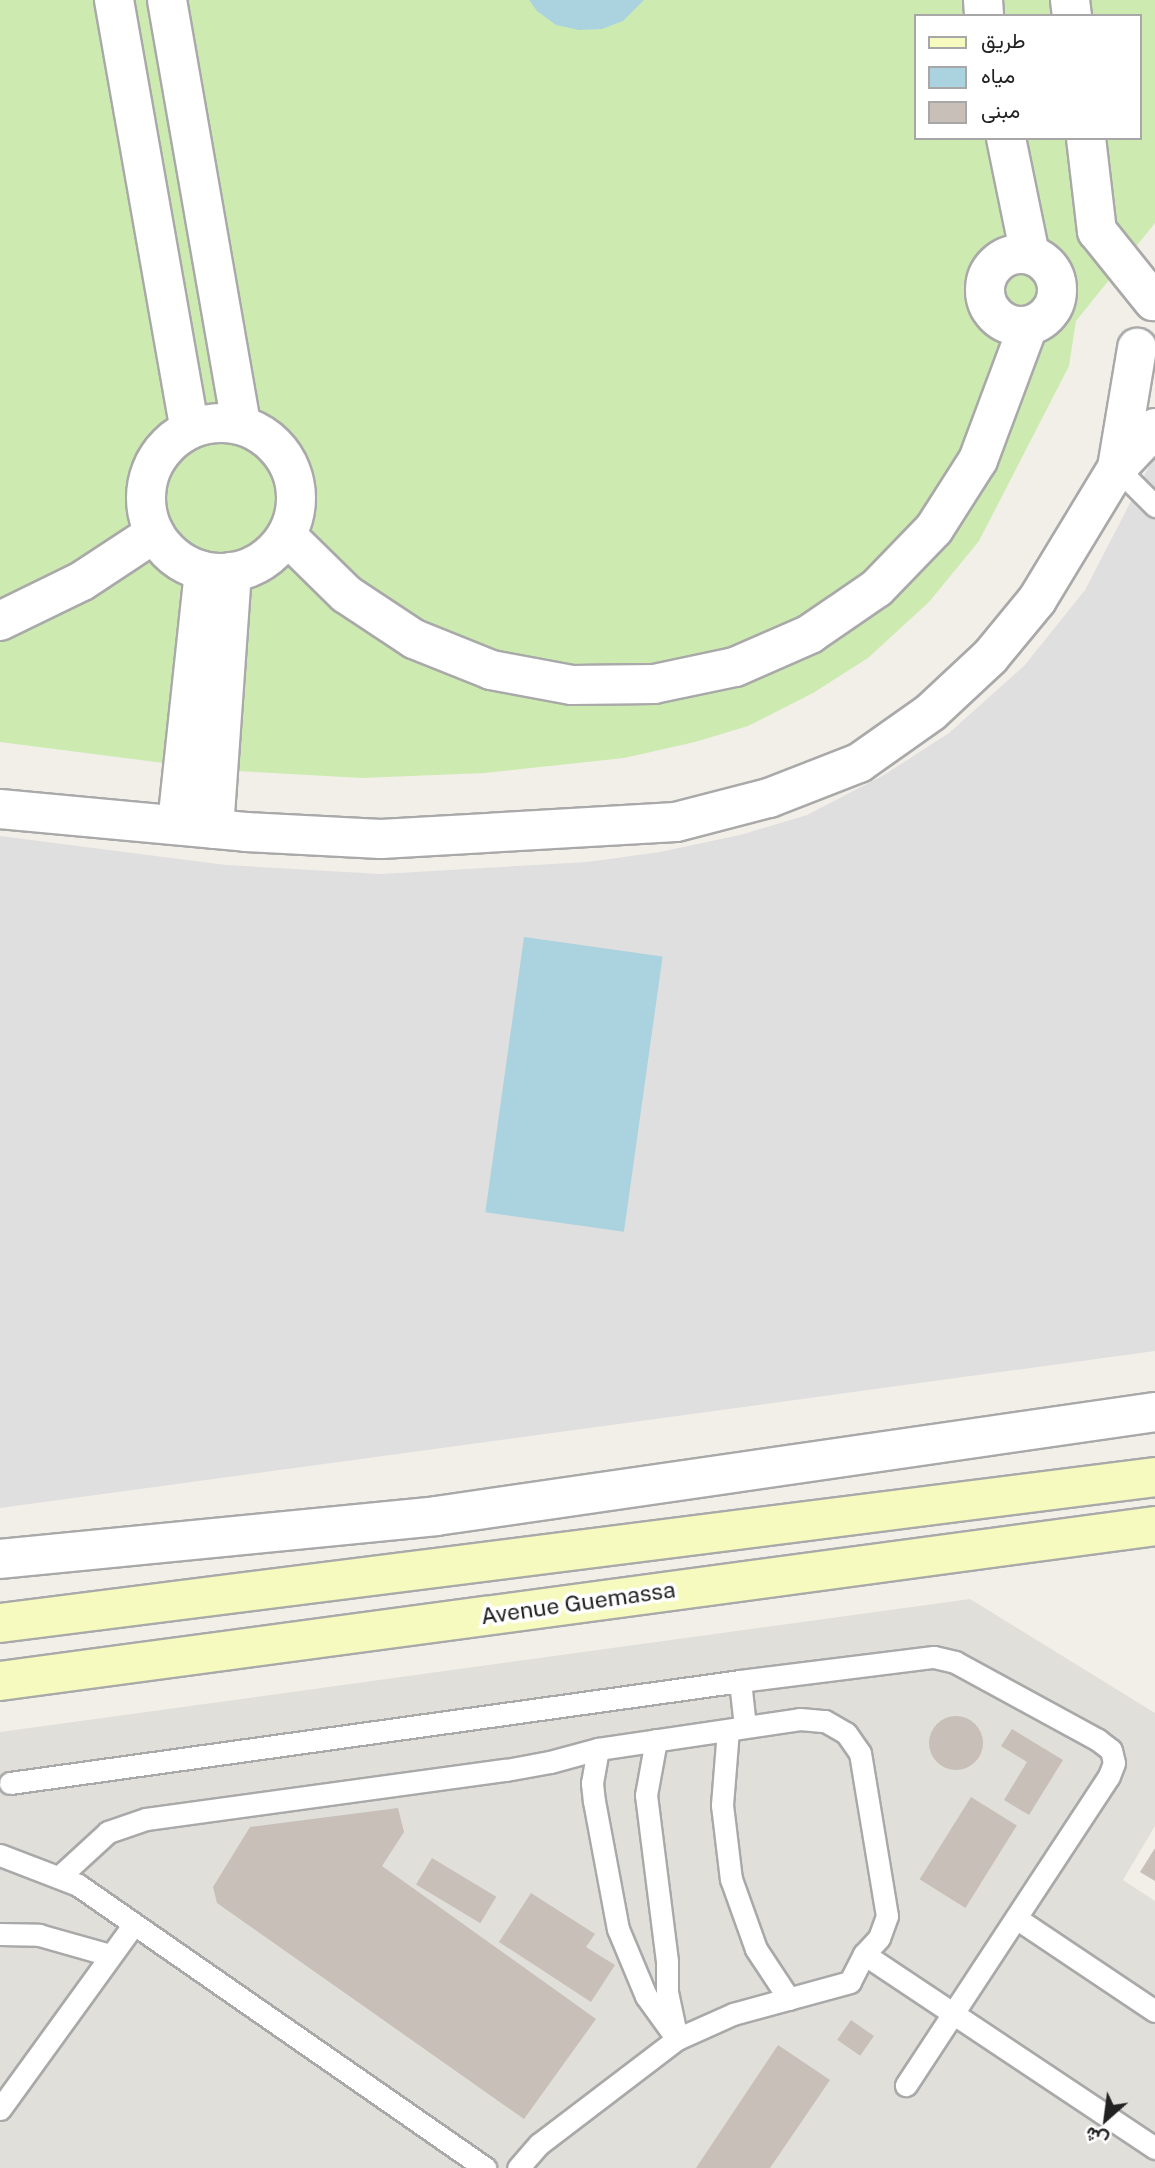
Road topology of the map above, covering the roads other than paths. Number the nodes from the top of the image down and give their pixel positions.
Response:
1 (114, 0) edge
2 (167, 0) edge
3 (1006, 140) edge
4 (1086, 140) edge
5 (1030, 255) junction
6 (1154, 301) edge
7 (1028, 326) junction
8 (1146, 361) edge
9 (242, 425) junction
10 (1155, 428) edge
11 (190, 429) junction
12 (1117, 468) junction
13 (1155, 506) edge
14 (155, 533) junction
15 (287, 536) junction
16 (218, 571) junction
17 (0, 621) edge
18 (0, 809) edge
19 (177, 824) junction
20 (214, 829) junction
21 (1155, 1412) edge
22 (1155, 1476) edge
23 (1155, 1526) edge
24 (0, 1559) edge
25 (0, 1623) edge
26 (0, 1681) edge
27 (740, 1681) junction
28 (737, 1728) junction
29 (656, 1740) junction
30 (598, 1749) junction
31 (10, 1783) dead end
32 (0, 1855) edge
33 (59, 1877) junction
34 (1016, 1918) junction
35 (134, 1924) junction
36 (0, 1934) edge
37 (864, 1954) junction
38 (110, 1955) junction
39 (789, 1998) junction
40 (1155, 2011) edge
41 (953, 2015) junction
42 (677, 2039) junction
43 (906, 2085) dead end
44 (0, 2109) edge
45 (1155, 2148) edge
46 (485, 2168) edge
47 (518, 2168) edge

1 - 11 street
2 - 9 street
3 - 5 street
4 - 6 street
5 - 7 street
5 - 7 street
6 - 8 street
7 - 15 street
8 - 12 street
9 - 11 street
9 - 15 street
10 - 12 street
11 - 14 street
12 - 13 lane
12 - 20 street
14 - 16 street
14 - 17 street
15 - 16 street
16 - 19 street
16 - 20 street
18 - 19 street
19 - 20 street
21 - 24 street
22 - 25 main road
23 - 26 main road, Avenue Guemassa
27 - 28 lane
27 - 31 lane
27 - 34 lane
28 - 29 lane
28 - 37 lane
28 - 39 lane
29 - 30 lane
29 - 42 lane
30 - 33 lane
30 - 42 lane
32 - 33 lane
33 - 35 lane
34 - 40 lane
34 - 41 lane
35 - 38 lane
35 - 46 lane
36 - 38 lane
37 - 39 lane
37 - 41 lane
38 - 44 lane
39 - 42 lane
41 - 43 lane
41 - 45 lane
42 - 47 lane

